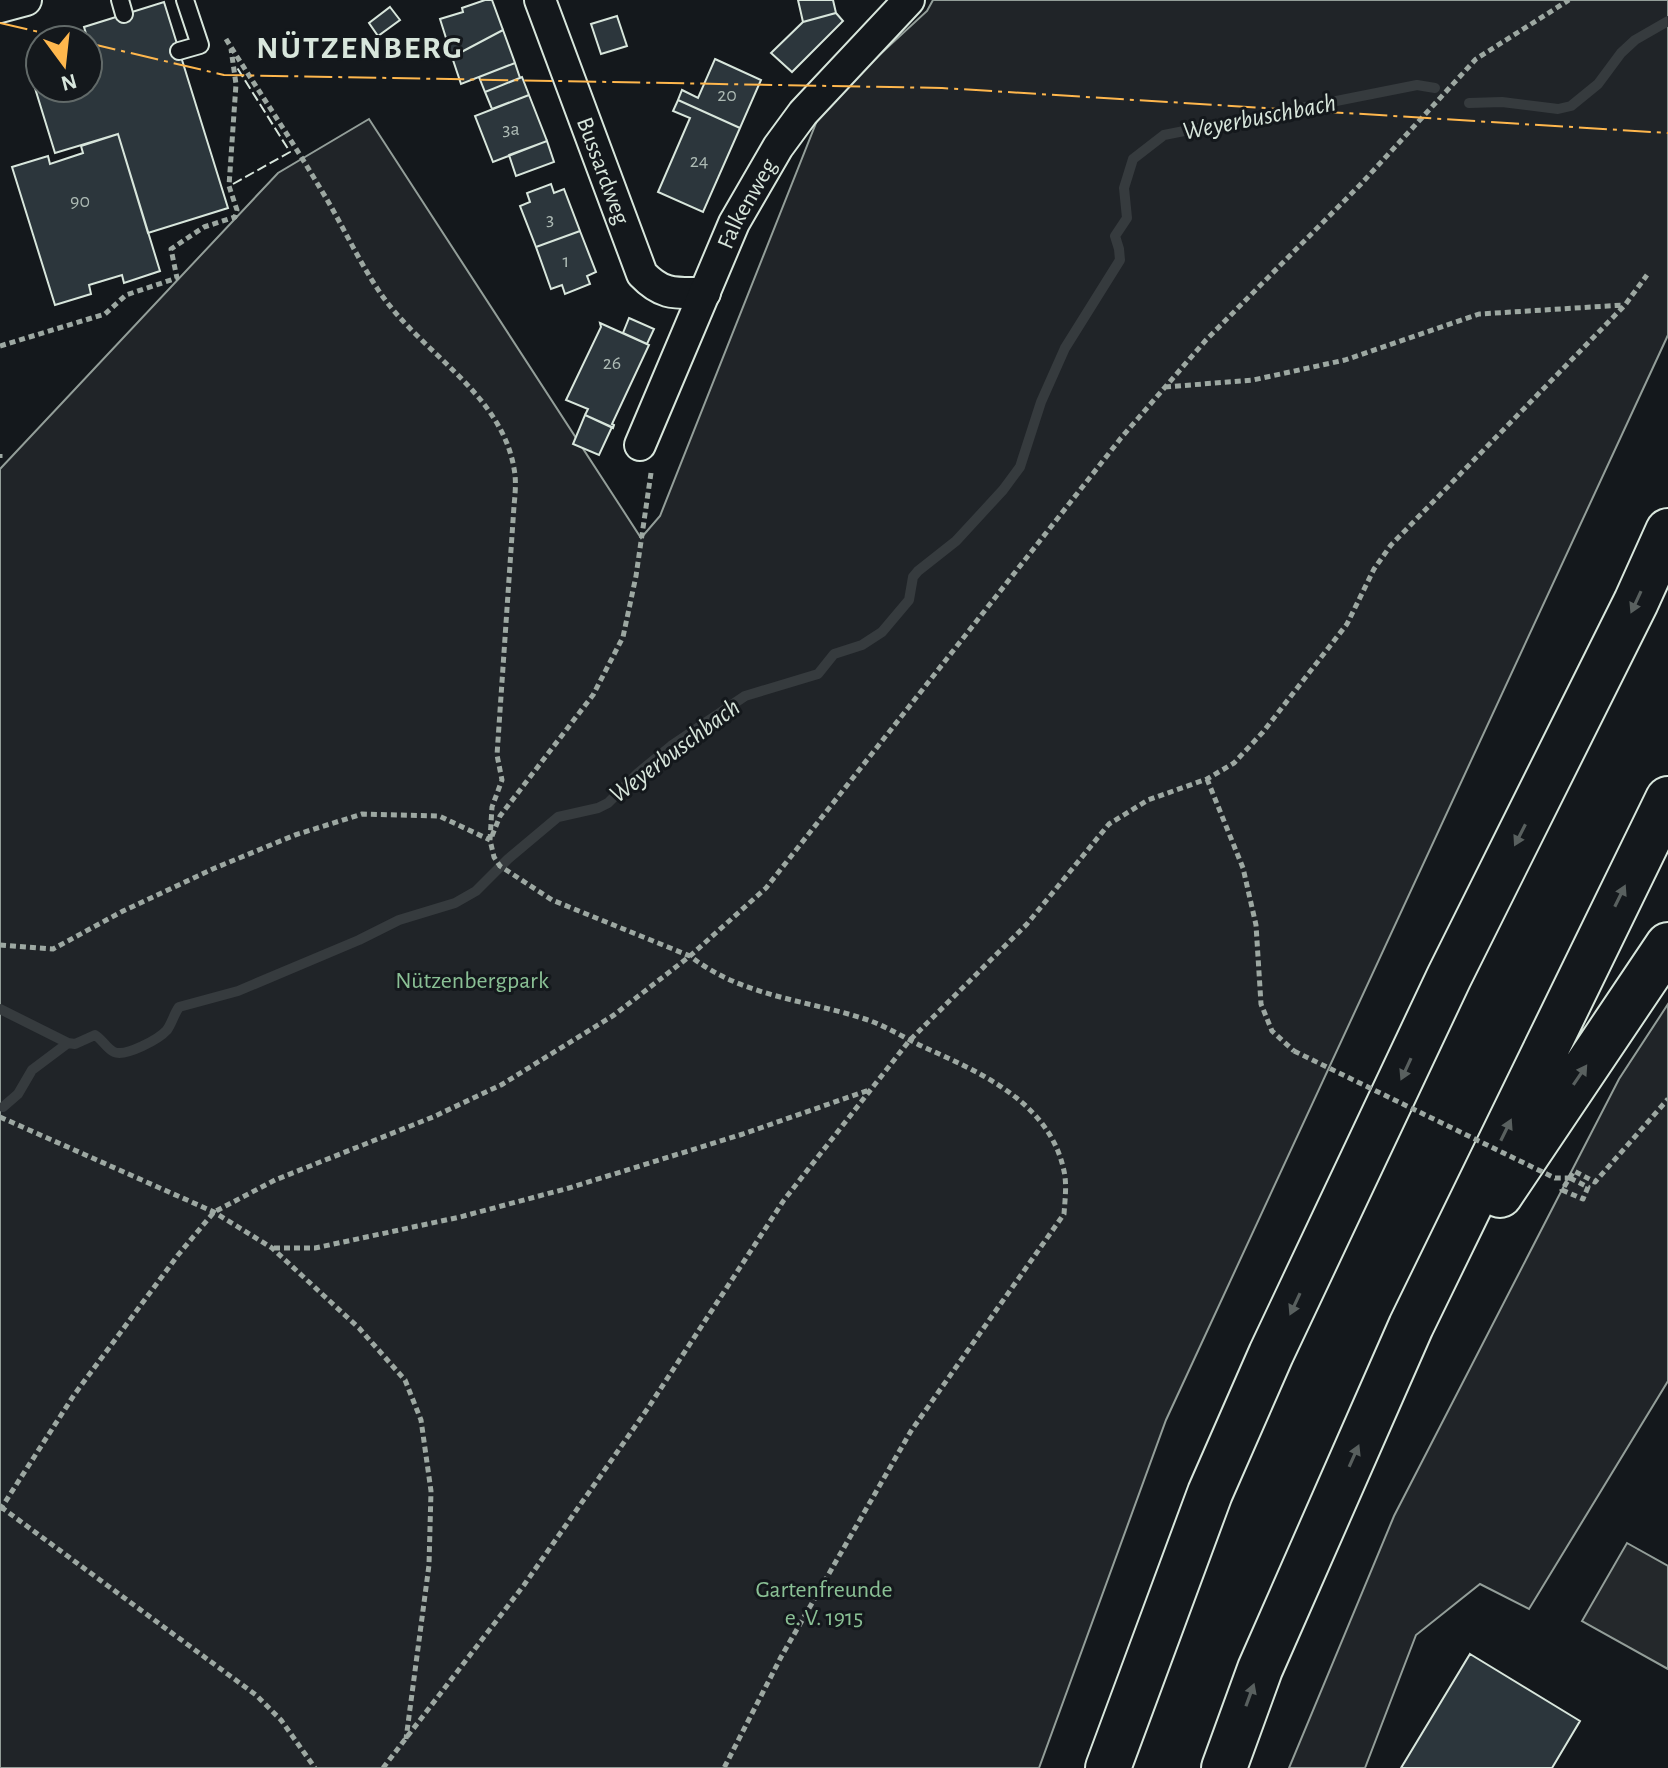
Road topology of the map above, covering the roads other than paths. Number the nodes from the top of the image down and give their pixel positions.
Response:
1 (26, 0) edge
2 (185, 0) edge
3 (540, 0) edge
4 (909, 0) edge
5 (0, 7) edge
6 (179, 51) dead end
7 (705, 293) junction
8 (640, 445) road end
9 (1668, 531) edge
10 (1668, 799) edge
11 (1668, 945) edge
12 (1411, 1326) junction
13 (1108, 1768) edge
14 (1224, 1768) edge

1 - 5 street
2 - 6 lane
3 - 7 street, Bussardweg
4 - 7 street, Falkenweg
7 - 8 street, Falkenweg
9 -> 13 highway
12 -> 10 highway
12 -> 11 highway
14 -> 12 highway

